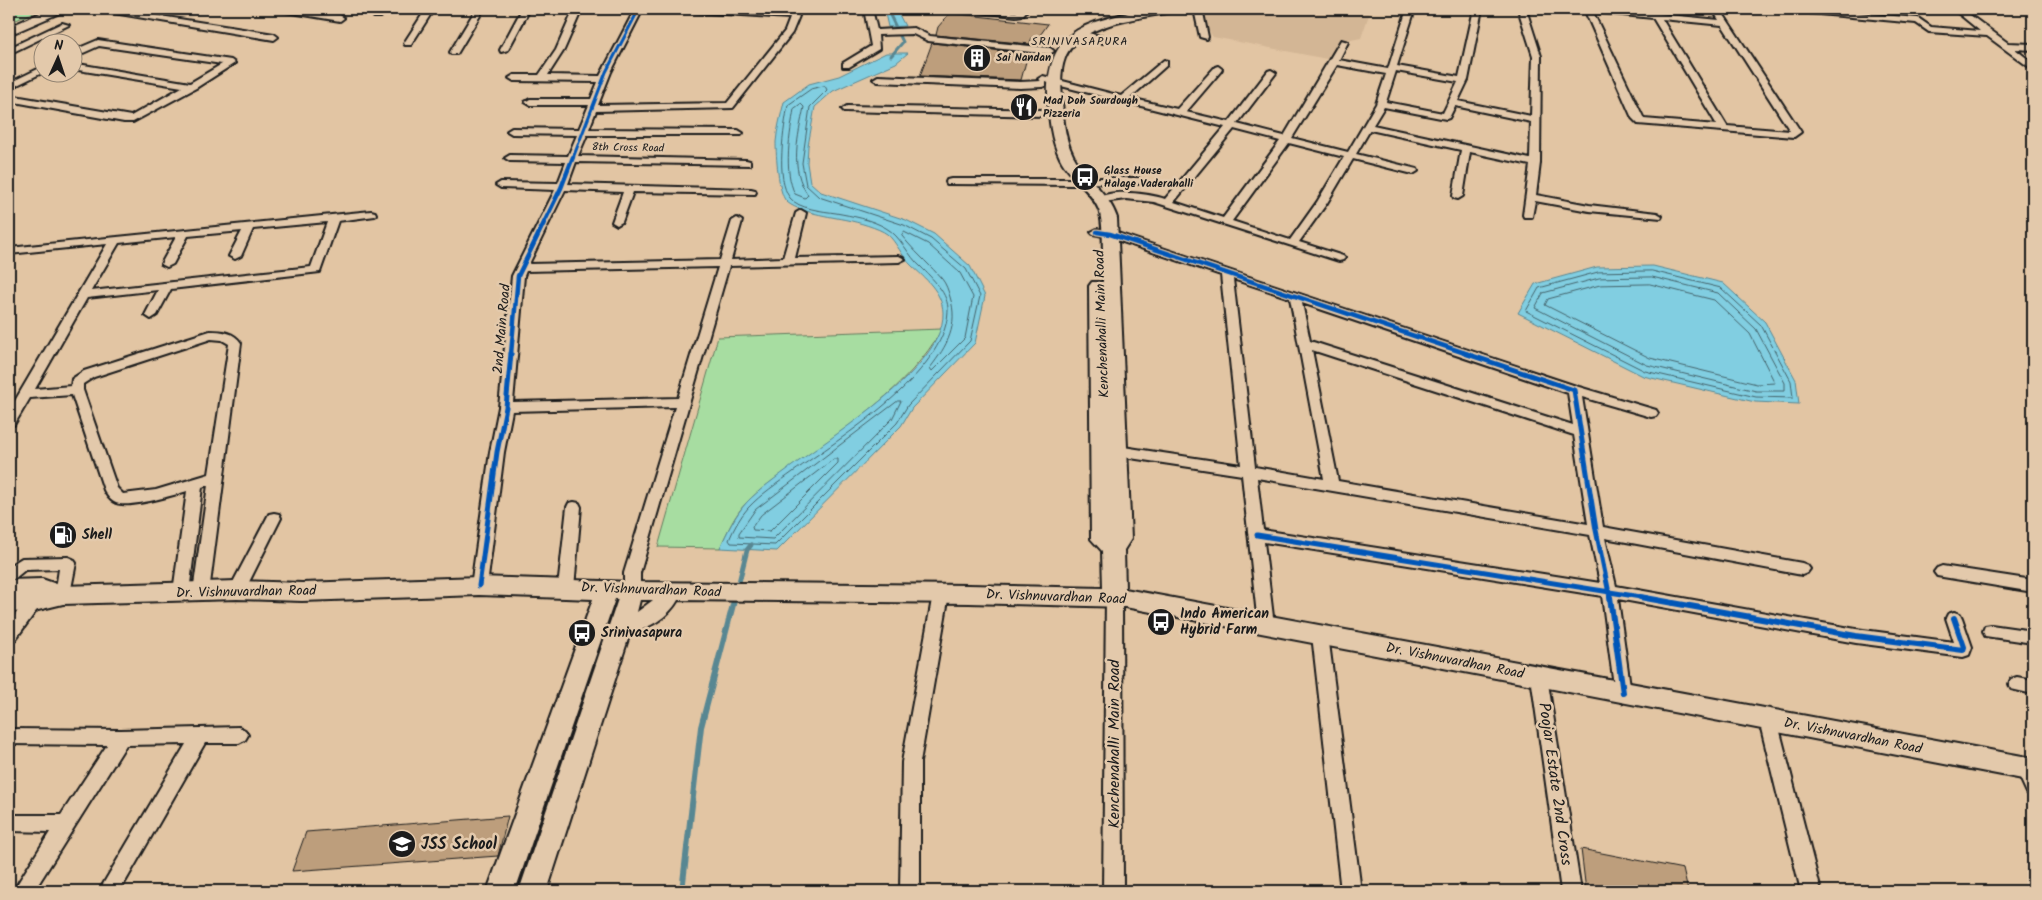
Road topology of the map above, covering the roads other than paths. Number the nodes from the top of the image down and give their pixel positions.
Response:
1 (58, 9) edge
2 (102, 9) edge
3 (280, 9) edge
4 (430, 9) edge
5 (480, 9) edge
6 (526, 9) edge
7 (578, 9) edge
8 (639, 9) edge
9 (677, 9) edge
10 (868, 9) edge
11 (968, 9) edge
12 (1024, 9) edge
13 (1166, 9) edge
14 (1191, 9) edge
15 (1411, 9) edge
16 (1478, 9) edge
17 (1522, 9) edge
18 (1588, 9) edge
19 (1716, 9) edge
20 (1787, 9) edge
21 (1797, 9) edge
22 (1902, 9) edge
23 (1957, 9) edge
24 (123, 10) edge
25 (1130, 10) edge
26 (1837, 12) edge
27 (1656, 16) junction
28 (340, 18) dead end
29 (1918, 21) junction
30 (1726, 23) junction
31 (65, 25) dead end
32 (9, 31) edge
33 (874, 33) junction
34 (1078, 33) junction
35 (1991, 34) junction
36 (274, 37) dead end
37 (1204, 37) dead end
38 (1103, 40) dead end
39 (1344, 42) dead end
40 (408, 43) dead end
41 (2006, 46) junction
42 (2033, 47) edge
43 (82, 50) edge
44 (504, 50) dead end
45 (9, 51) edge
46 (1050, 51) junction
47 (454, 52) dead end
48 (1334, 62) junction
49 (1164, 64) dead end
50 (846, 65) dead end
51 (2033, 67) edge
52 (82, 68) edge
53 (1218, 69) dead end
54 (1393, 70) junction
55 (1271, 73) dead end
56 (32, 75) edge
57 (514, 78) dead end
58 (542, 78) junction
59 (603, 79) junction
60 (878, 79) dead end
61 (1463, 80) junction
62 (1046, 82) junction
63 (9, 86) edge
64 (194, 86) junction
65 (9, 98) edge
66 (1124, 98) junction
67 (530, 102) dead end
68 (1453, 103) junction
69 (1381, 104) junction
70 (593, 105) junction
71 (847, 109) dead end
72 (1180, 112) junction
73 (1044, 113) junction
74 (1536, 120) junction
75 (1232, 125) junction
76 (1368, 127) junction
77 (1724, 129) junction
78 (584, 130) junction
79 (512, 131) dead end
80 (738, 133) dead end
81 (1287, 139) junction
82 (1466, 148) junction
83 (1351, 155) junction
84 (510, 158) dead end
85 (572, 159) junction
86 (746, 163) dead end
87 (1534, 163) junction
88 (1413, 170) dead end
89 (1080, 181) junction
90 (1138, 181) dead end
91 (951, 182) dead end
92 (500, 185) dead end
93 (561, 188) junction
94 (629, 189) junction
95 (751, 192) dead end
96 (1458, 196) dead end
97 (1530, 198) junction
98 (1102, 199) junction
99 (1167, 203) junction
100 (801, 213) dead end
101 (371, 214) dead end
102 (1528, 215) dead end
103 (1657, 216) dead end
104 (334, 218) junction
105 (737, 221) dead end
106 (617, 222) dead end
107 (1225, 222) junction
108 (249, 227) junction
109 (184, 233) junction
110 (1104, 233) junction
111 (114, 240) junction
112 (1292, 244) junction
113 (9, 252) edge
114 (235, 256) dead end
115 (1339, 258) dead end
116 (899, 259) dead end
117 (788, 262) junction
118 (166, 264) dead end
119 (724, 264) junction
120 (521, 268) junction
121 (1227, 274) junction
122 (166, 286) junction
123 (83, 295) junction
124 (1295, 296) junction
125 (151, 315) dead end
126 (1305, 344) junction
127 (77, 390) junction
128 (1574, 390) junction
129 (25, 394) junction
130 (682, 402) junction
131 (506, 407) junction
132 (1651, 413) dead end
133 (9, 422) edge
134 (1581, 432) junction
135 (1117, 451) junction
136 (1250, 472) junction
137 (216, 477) junction
138 (195, 483) junction
139 (1332, 484) junction
140 (574, 507) dead end
141 (274, 518) dead end
142 (1596, 530) junction
143 (1257, 535) junction
144 (1113, 548) junction
145 (1802, 569) dead end
146 (1942, 572) dead end
147 (9, 574) edge
148 (632, 582) junction
149 (480, 586) junction
150 (2033, 586) edge
151 (566, 588) junction
152 (9, 589) edge
153 (237, 590) junction
154 (607, 590) junction
155 (672, 591) junction
156 (191, 592) junction
157 (1609, 592) junction
158 (941, 594) junction
159 (46, 595) junction
160 (1114, 598) junction
161 (9, 603) edge
162 (1954, 618) dead end
163 (1266, 625) junction
164 (620, 626) junction
165 (1991, 631) dead end
166 (1320, 635) junction
167 (9, 636) edge
168 (2033, 637) edge
169 (1539, 676) junction
170 (1623, 692) junction
171 (1768, 720) junction
172 (239, 735) dead end
173 (9, 736) edge
174 (200, 736) junction
175 (121, 738) junction
176 (2031, 775) edge
177 (9, 823) edge
178 (66, 824) junction
179 (23, 891) edge
180 (109, 891) edge
181 (501, 891) edge
182 (533, 891) edge
183 (910, 891) edge
184 (1113, 891) edge
185 (1351, 891) edge
186 (1571, 891) edge
187 (1811, 891) edge

1 - 32 main road
2 - 24 street
3 - 28 street
4 - 40 street
5 - 47 street
6 - 44 street
7 - 58 street
8 - 59 street, 2nd Main Road
9 - 70 street
10 - 33 street
11 - 12 street
13 - 34 main road, Kenchenahalli Main Road
14 - 37 street
15 - 54 street
16 - 61 street
17 - 74 street
18 - 27 street
18 - 77 street
19 - 30 street
20 - 21 street
21 - 26 street
22 - 29 street
23 - 35 street
24 - 36 street
25 - 46 main road, Kenchenahalli Main Road
26 - 29 street
27 - 30 street
27 - 77 street
29 - 35 street
30 - 77 street
31 - 45 street
33 - 46 street
33 - 50 street
34 - 38 street
34 - 62 main road, Kenchenahalli Main Road
35 - 41 street
39 - 48 street
41 - 42 street
41 - 51 street
43 - 64 street
46 - 62 main road, Kenchenahalli Main Road
48 - 54 street
48 - 81 street
49 - 66 street
52 - 64 street
53 - 72 street
54 - 61 street
54 - 69 street
55 - 75 street
56 - 63 street
57 - 58 street
58 - 59 street
59 - 70 street, 2nd Main Road
60 - 62 street
61 - 68 street
62 - 66 street
62 - 73 main road, Kenchenahalli Main Road
62 - 89 main road, Kenchenahalli Main Road
64 - 65 street
66 - 72 street
67 - 70 street
68 - 69 street
68 - 74 street
69 - 76 street
70 - 78 street, 2nd Main Road
71 - 73 street
72 - 75 street
73 - 89 main road, Kenchenahalli Main Road
74 - 87 street
75 - 81 street
75 - 99 street
76 - 82 street
76 - 83 street
78 - 79 street
78 - 80 street
78 - 85 street, 2nd Main Road
81 - 83 street
81 - 107 street
82 - 87 street
82 - 96 street
83 - 88 street
83 - 112 street
84 - 85 street, 8th Cross Road
85 - 86 street, 8th Cross Road
85 - 93 street, 2nd Main Road
87 - 97 street
89 - 90 street
89 - 91 street
89 - 98 main road, Kenchenahalli Main Road
89 - 110 main road, Kenchenahalli Main Road
92 - 93 street
93 - 94 street
93 - 120 street, 2nd Main Road
94 - 95 street
94 - 106 street
97 - 102 street
97 - 103 street
98 - 99 street
98 - 110 main road, Kenchenahalli Main Road
99 - 107 street
100 - 117 street
101 - 104 street
104 - 108 street
104 - 122 street
105 - 119 street
107 - 112 street
108 - 109 street
108 - 114 street
109 - 111 street
109 - 118 street
110 - 121 street
110 - 135 main road, Kenchenahalli Main Road
110 - 144 main road, Kenchenahalli Main Road
111 - 113 street
111 - 123 street
112 - 115 street
116 - 117 street
117 - 119 street
119 - 120 street
119 - 130 street
120 - 131 street, 2nd Main Road
121 - 124 street
121 - 136 street
122 - 123 street
122 - 125 street
123 - 129 street
124 - 126 street
124 - 128 street
126 - 134 street
126 - 139 street
127 - 129 street
127 - 137 street
127 - 138 street
128 - 132 street
128 - 134 street
129 - 133 street
130 - 131 street
130 - 148 street
131 - 149 street, 2nd Main Road
134 - 142 street
135 - 136 street
135 - 144 main road, Kenchenahalli Main Road
136 - 139 street
136 - 143 street
137 - 138 street
137 - 156 street
138 - 156 street
139 - 142 street
140 - 151 street
141 - 153 street
142 - 145 street
142 - 157 street
143 - 157 street
143 - 163 street
144 - 160 main road
146 - 150 street
147 - 159 street
148 - 154 main road, Dr. Vishnuvardhan Road
148 - 155 main road, Dr. Vishnuvardhan Road
148 - 164 main road
149 - 151 main road, Dr. Vishnuvardhan Road
149 - 153 main road, Dr. Vishnuvardhan Road
151 - 154 main road, Dr. Vishnuvardhan Road
152 - 159 main road, Dr. Vishnuvardhan Road
153 - 156 main road, Dr. Vishnuvardhan Road
154 - 181 main road
155 - 158 main road, Dr. Vishnuvardhan Road
155 - 164 main road
156 - 159 main road, Dr. Vishnuvardhan Road
157 - 162 street
157 - 170 street
158 - 160 main road, Dr. Vishnuvardhan Road
158 - 183 street
159 - 161 main road, Dr. Vishnuvardhan Road
159 - 167 street
160 - 163 main road, Dr. Vishnuvardhan Road
160 - 184 street, Kenchenahalli Main Road
163 - 166 main road, Dr. Vishnuvardhan Road
164 - 182 main road
165 - 168 street
166 - 169 main road, Dr. Vishnuvardhan Road
166 - 185 street
169 - 170 main road, Dr. Vishnuvardhan Road
169 - 186 street, Poojar Estate 2nd Cross
170 - 171 main road, Dr. Vishnuvardhan Road
171 - 176 main road, Dr. Vishnuvardhan Road
171 - 187 street
172 - 174 street
173 - 175 street
174 - 175 street
174 - 180 street
175 - 178 street
177 - 178 street
178 - 179 street

